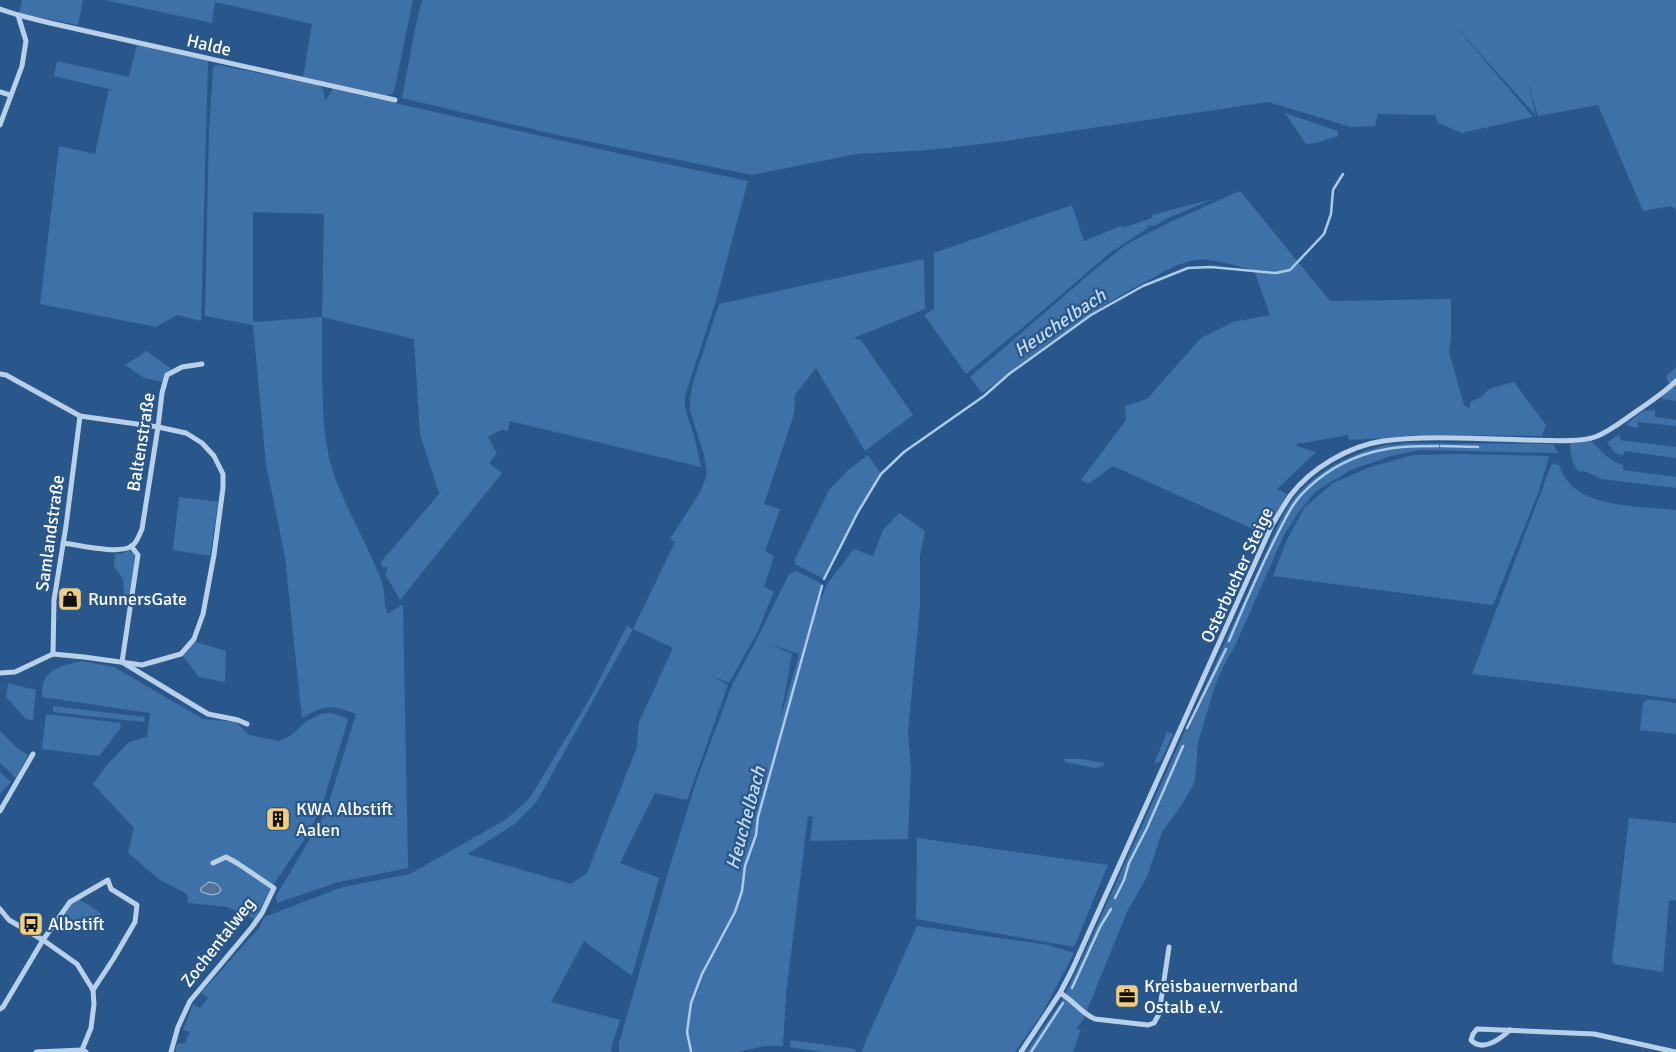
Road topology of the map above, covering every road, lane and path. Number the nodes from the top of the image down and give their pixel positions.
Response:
1 (0, 9) edge
2 (18, 15) junction
3 (0, 92) edge
4 (10, 95) junction
5 (395, 100) dead end
6 (0, 125) edge
7 (202, 364) dead end
8 (0, 374) edge
9 (1676, 381) edge
10 (80, 416) junction
11 (158, 427) junction
12 (63, 543) junction
13 (131, 546) junction
14 (53, 654) junction
15 (122, 662) junction
16 (0, 673) edge
17 (247, 724) dead end
18 (32, 754) dead end
19 (0, 811) edge
20 (213, 863) dead end
21 (0, 909) edge
22 (43, 940) junction
23 (1169, 947) dead end
24 (93, 990) junction
25 (1060, 993) junction
26 (0, 1009) edge
27 (1510, 1030) junction
28 (84, 1051) edge
29 (36, 1052) edge
30 (171, 1052) edge
31 (1021, 1052) edge
32 (1676, 1052) edge

1 - 2 street, Halde
2 - 4 street
2 - 5 street, Halde
3 - 4 street
4 - 6 street
7 - 11 street, Baltenstraße
8 - 10 street
9 - 25 street, Osterbucher Steige
10 - 11 street
10 - 12 street, Samlandstraße
11 - 13 street, Baltenstraße
11 - 15 street
12 - 13 street
12 - 14 street, Samlandstraße
13 - 15 street
14 - 15 street
14 - 16 street
15 - 17 street
18 - 19 street
20 - 30 street, Zochentalweg
21 - 22 street
22 - 24 street
22 - 24 street
22 - 26 street
23 - 25 street
24 - 28 street
25 - 31 street, Osterbucher Steige
27 - 27 street
27 - 32 street
28 - 29 street

